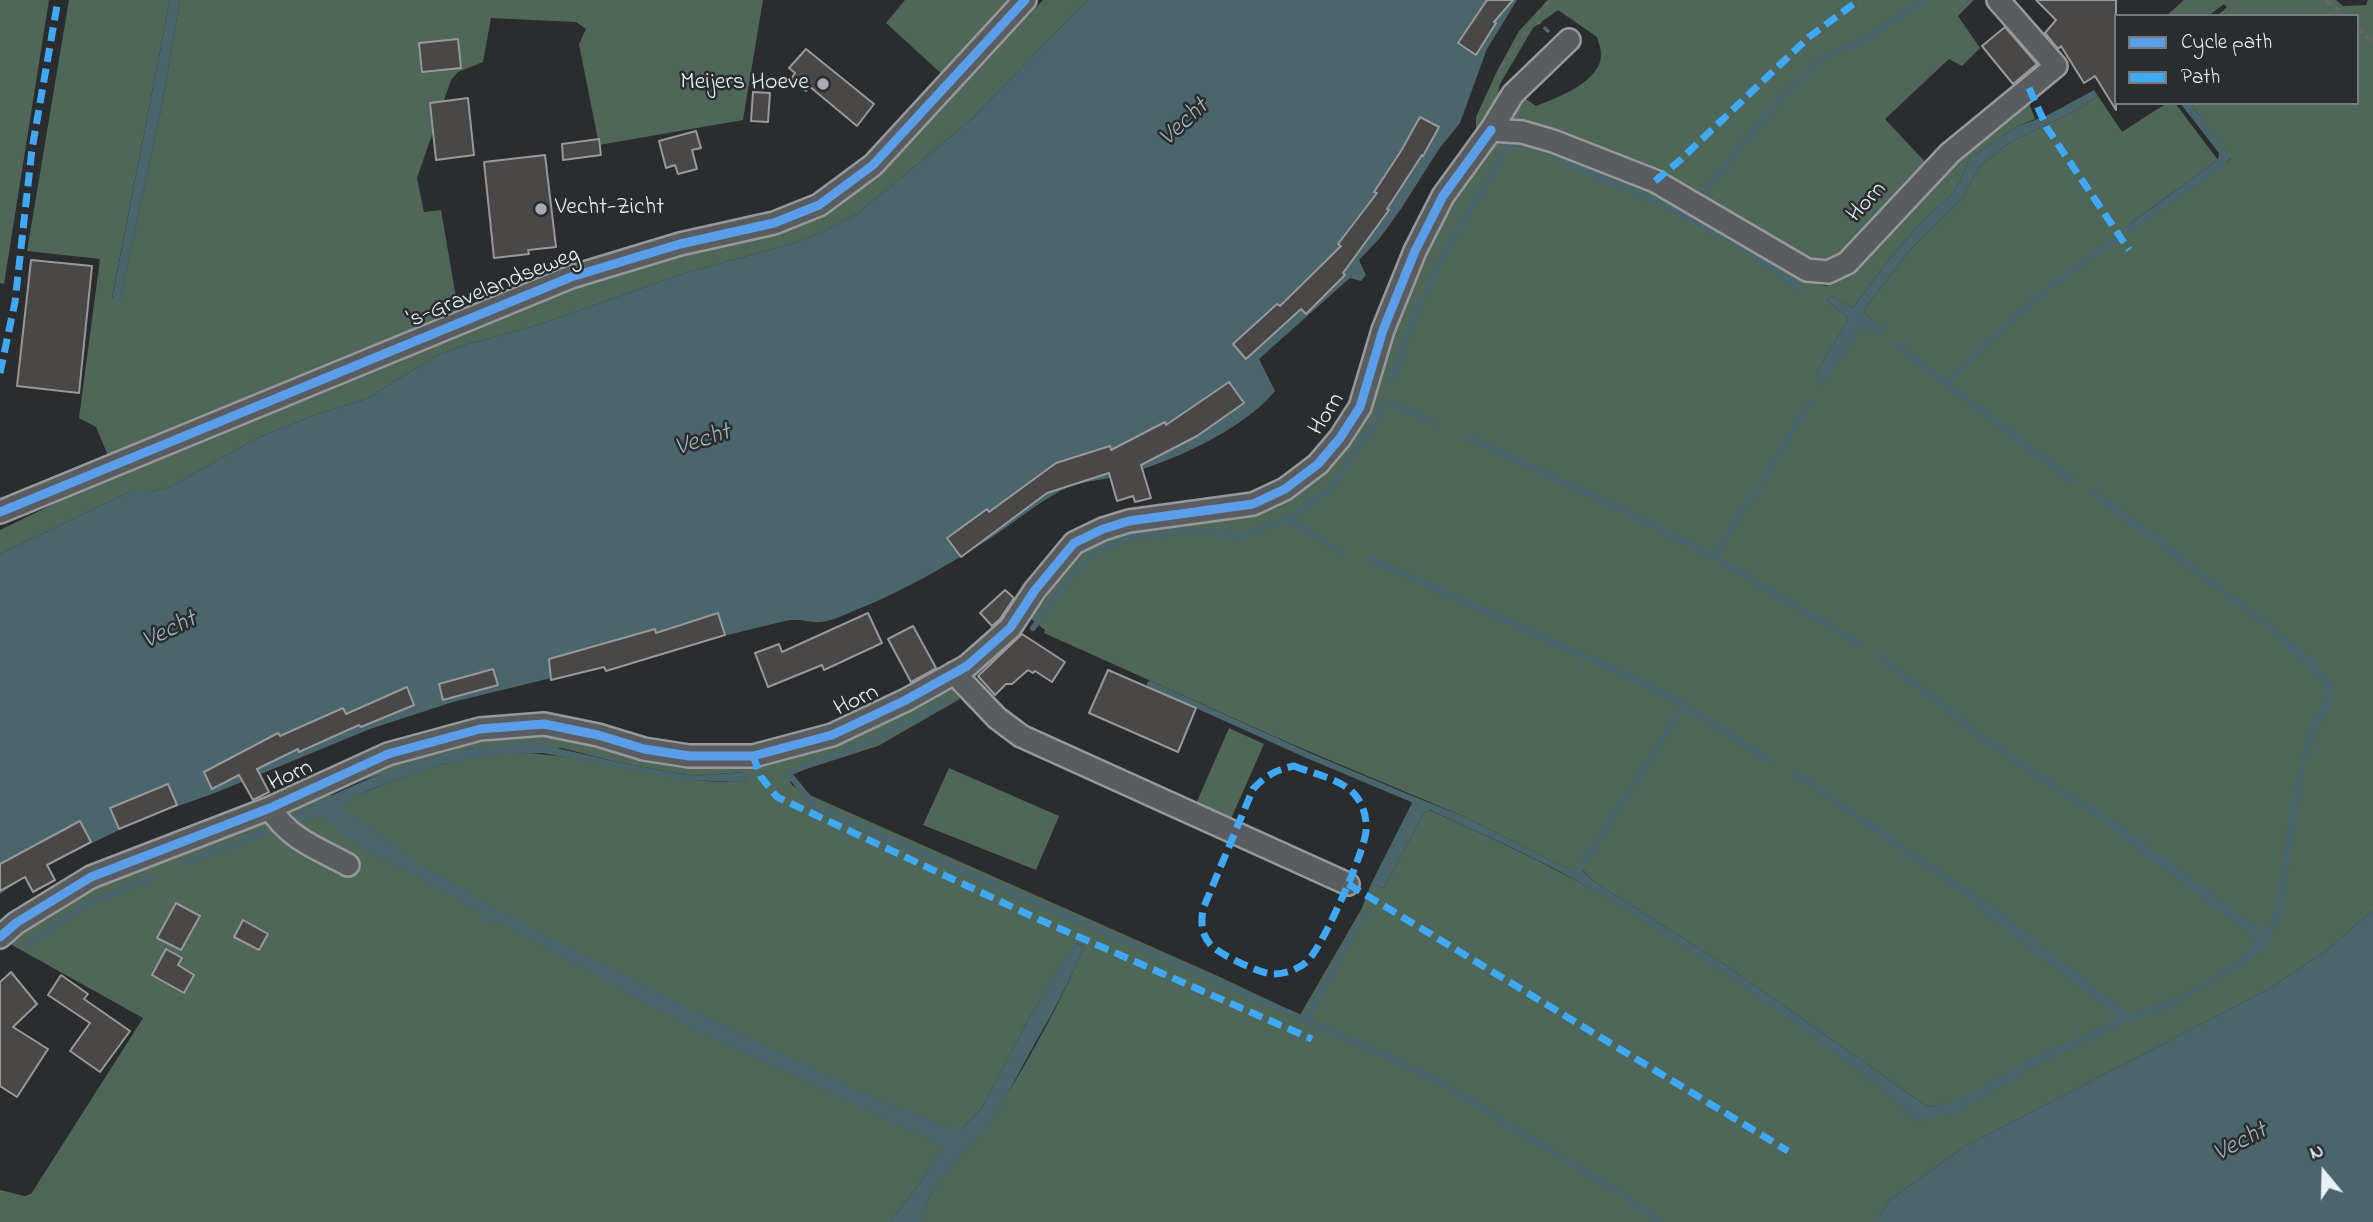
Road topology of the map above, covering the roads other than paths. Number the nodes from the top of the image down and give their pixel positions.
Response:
1 (1025, 0) edge
2 (1998, 0) edge
3 (1566, 42) road end
4 (1491, 130) junction
5 (0, 512) edge
6 (954, 673) junction
7 (270, 808) junction
8 (348, 865) dead end
9 (1348, 884) dead end
10 (0, 937) edge

1 - 5 street, 's-Gravelandseweg
2 - 4 street, Horn
3 - 4 street
4 - 6 street, Horn
6 - 7 street, Horn
6 - 9 street
7 - 8 street
7 - 10 street, Horn

